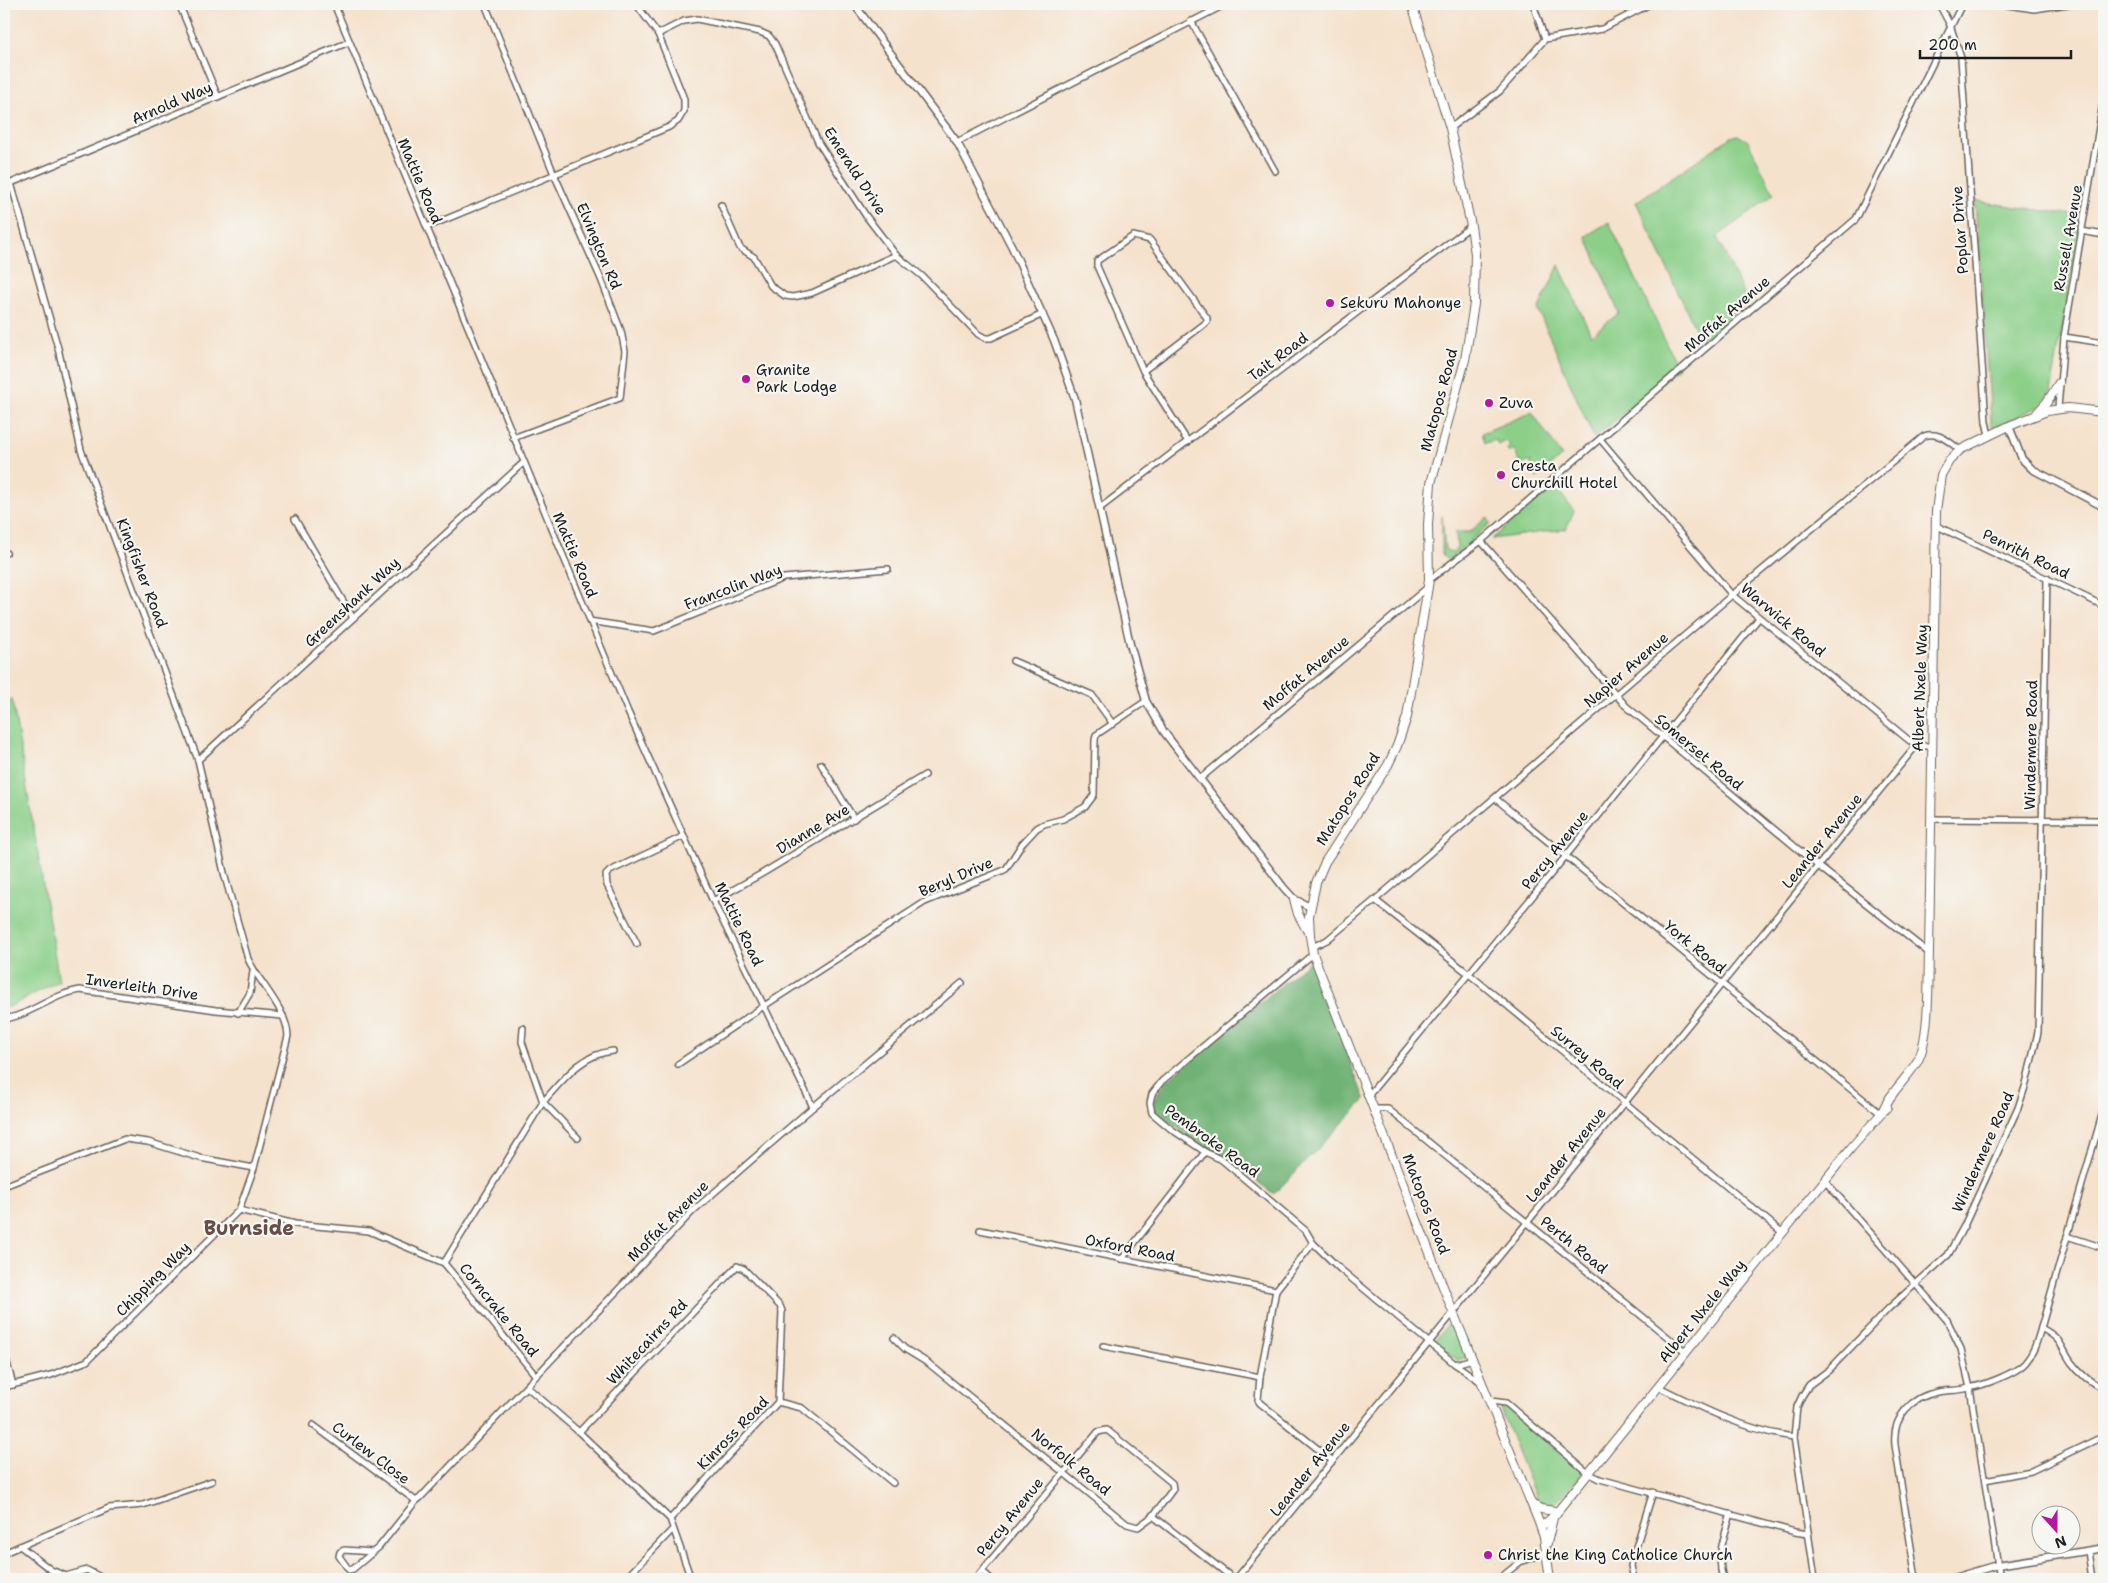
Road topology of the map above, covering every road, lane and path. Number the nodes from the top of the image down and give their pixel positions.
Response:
1 (179, 4) edge
2 (334, 4) edge
3 (485, 4) edge
4 (636, 4) edge
5 (854, 4) edge
6 (1226, 4) edge
7 (1412, 4) edge
8 (1533, 4) edge
9 (1650, 4) edge
10 (1939, 4) edge
11 (1962, 4) edge
12 (2002, 4) edge
13 (2068, 4) edge
14 (2104, 6) edge
15 (2104, 14) edge
16 (1191, 21) junction
17 (1950, 25) junction
18 (658, 34) junction
19 (1545, 39) junction
20 (349, 42) junction
21 (218, 97) junction
22 (2104, 97) edge
23 (2102, 127) edge
24 (1450, 128) junction
25 (957, 142) junction
26 (1275, 171) dead end
27 (554, 174) junction
28 (11, 183) junction
29 (4, 186) edge
30 (721, 205) dead end
31 (1471, 226) junction
32 (427, 228) junction
33 (2081, 231) junction
34 (2104, 235) edge
35 (896, 255) junction
36 (1043, 314) junction
37 (2064, 337) junction
38 (2104, 343) edge
39 (1143, 371) junction
40 (2059, 383) junction
41 (2058, 408) junction
42 (2104, 412) edge
43 (2035, 414) junction
44 (2009, 426) junction
45 (1989, 435) junction
46 (513, 438) junction
47 (1600, 439) junction
48 (1188, 442) junction
49 (1960, 450) junction
50 (523, 463) junction
51 (2104, 507) edge
52 (1100, 508) junction
53 (295, 519) dead end
54 (1937, 526) junction
55 (1480, 541) junction
56 (888, 569) dead end
57 (2047, 578) junction
58 (1429, 583) junction
59 (1732, 595) junction
60 (2104, 606) edge
61 (353, 618) junction
62 (1759, 618) junction
63 (590, 621) junction
64 (1013, 661) dead end
65 (1617, 695) junction
66 (1146, 701) junction
67 (1113, 724) junction
68 (1662, 737) junction
69 (1916, 746) junction
70 (1932, 746) junction
71 (198, 760) junction
72 (821, 764) dead end
73 (925, 775) dead end
74 (1201, 778) junction
75 (1496, 799) junction
76 (854, 819) junction
77 (1931, 819) junction
78 (2042, 820) junction
79 (2104, 820) edge
80 (684, 836) junction
81 (1565, 857) junction
82 (1817, 865) junction
83 (1294, 899) junction
84 (1375, 900) junction
85 (713, 901) junction
86 (1310, 908) junction
87 (1310, 936) junction
88 (637, 944) dead end
89 (1312, 950) junction
90 (1929, 953) junction
91 (253, 970) junction
92 (1469, 974) junction
93 (962, 983) dead end
94 (1722, 985) junction
95 (764, 1006) junction
96 (238, 1013) junction
97 (283, 1016) junction
98 (4, 1019) edge
99 (523, 1028) dead end
100 (613, 1052) dead end
101 (678, 1064) dead end
102 (1368, 1096) junction
103 (543, 1102) junction
104 (1624, 1104) junction
105 (813, 1107) junction
106 (2104, 1108) edge
107 (1374, 1110) junction
108 (1881, 1112) junction
109 (578, 1138) dead end
110 (1205, 1152) junction
111 (254, 1168) junction
112 (1825, 1181) junction
113 (4, 1186) edge
114 (239, 1210) junction
115 (1527, 1223) junction
116 (980, 1230) dead end
117 (1783, 1233) junction
118 (2067, 1236) junction
119 (1312, 1243) junction
120 (2104, 1248) edge
121 (1122, 1259) junction
122 (444, 1263) junction
123 (1916, 1284) junction
124 (1276, 1290) junction
125 (1453, 1312) junction
126 (2041, 1328) junction
127 (894, 1338) dead end
128 (1429, 1342) junction
129 (1103, 1346) dead end
130 (4, 1352) edge
131 (1686, 1352) junction
132 (1473, 1359) junction
133 (1455, 1364) junction
134 (536, 1376) junction
135 (1260, 1377) junction
136 (13, 1384) junction
137 (1484, 1384) junction
138 (4, 1387) edge
139 (527, 1387) junction
140 (1659, 1387) junction
141 (1970, 1388) junction
142 (2104, 1389) edge
143 (1491, 1401) junction
144 (778, 1402) junction
145 (312, 1425) dead end
146 (579, 1432) junction
147 (2104, 1436) edge
148 (1794, 1437) junction
149 (1333, 1461) junction
150 (1064, 1472) junction
151 (1588, 1473) junction
152 (1985, 1480) junction
153 (212, 1481) dead end
154 (893, 1483) dead end
155 (1652, 1492) junction
156 (416, 1501) junction
157 (1532, 1505) junction
158 (1556, 1512) junction
159 (1730, 1514) junction
160 (1153, 1516) junction
161 (670, 1519) junction
162 (1539, 1523) junction
163 (673, 1528) junction
164 (1808, 1534) junction
165 (20, 1546) junction
166 (2104, 1548) edge
167 (1547, 1550) junction
168 (2088, 1551) junction
169 (373, 1552) junction
170 (4, 1553) edge
171 (1997, 1566) junction
172 (982, 1571) junction
173 (104, 1579) edge
174 (625, 1579) edge
175 (691, 1579) edge
176 (976, 1579) edge
177 (991, 1579) edge
178 (1235, 1579) edge
179 (1499, 1579) edge
180 (1550, 1579) edge
181 (1634, 1579) edge
182 (1723, 1579) edge
183 (1815, 1579) edge
184 (1916, 1579) edge
185 (1950, 1579) edge
186 (2000, 1579) edge
187 (2092, 1579) edge

1 - 21 street
2 - 20 street, Mattie Road
3 - 27 street, Elvington Rd
4 - 18 street
5 - 25 street
6 - 16 street
7 - 24 main road, Matopos Road
8 - 19 street
9 - 19 street
10 - 17 street, Poplar Drive
11 - 17 street, Moffat Avenue
12 - 13 street
14 - 15 street
16 - 25 street
16 - 26 street
17 - 45 street, Poplar Drive
17 - 47 street, Moffat Avenue
18 - 27 street
18 - 35 street, Emerald Drive
19 - 24 street
20 - 21 street, Arnold Way
20 - 32 street, Mattie Road
21 - 28 street, Arnold Way
22 - 23 street, Russell Avenue
23 - 33 street, Russell Avenue
24 - 31 main road, Matopos Road
25 - 36 street
27 - 32 street
27 - 46 street, Elvington Rd
28 - 29 street, Arnold Way
28 - 71 street, Kingfisher Road
30 - 35 street
31 - 48 street, Tait Road
31 - 58 main road, Matopos Road
32 - 46 street, Mattie Road
33 - 34 street
33 - 37 street, Russell Avenue
35 - 36 street, Emerald Drive
36 - 52 street
37 - 38 street
37 - 40 street, Russell Avenue
39 - 39 street
39 - 48 street
40 - 41 street, Russell Avenue
40 - 43 main road
41 - 42 main road
41 - 43 main road
43 - 44 main road, Albert Nxele Way
44 - 45 main road, Albert Nxele Way
44 - 51 street
45 - 49 main road, Albert Nxele Way
46 - 50 street, Mattie Road
47 - 55 street, Moffat Avenue
47 - 59 street, Warwick Road
48 - 52 street, Tait Road
49 - 54 main road, Albert Nxele Way
49 - 59 street, Napier Avenue
50 - 61 street, Greenshank Way
50 - 63 street, Mattie Road
52 - 66 street
53 - 61 street
54 - 57 street, Penrith Road
54 - 70 main road, Albert Nxele Way
55 - 58 street, Moffat Avenue
55 - 65 street, Somerset Road
56 - 63 street, Francolin Way
57 - 60 street, Penrith Road
57 - 78 street, Windermere Road
58 - 74 street, Moffat Avenue
58 - 86 main road, Matopos Road
59 - 62 street, Warwick Road
59 - 65 street, Napier Avenue
61 - 71 street, Greenshank Way
62 - 68 street, Percy Avenue
62 - 69 street, Warwick Road
63 - 80 street, Mattie Road
64 - 67 street
65 - 68 street, Somerset Road
65 - 75 street, Napier Avenue
66 - 67 street, Beryl Drive
66 - 74 street
67 - 95 street, Beryl Drive
68 - 81 street, Percy Avenue
68 - 82 street, Somerset Road
69 - 70 street
69 - 82 street, Leander Avenue
70 - 77 main road, Albert Nxele Way
71 - 91 street, Kingfisher Road
72 - 76 street
73 - 76 street, Dianne Ave
74 - 83 street
75 - 81 street, York Road
75 - 84 street, Napier Avenue
76 - 85 street, Dianne Ave
77 - 78 street
77 - 90 main road, Albert Nxele Way
78 - 79 street
78 - 123 street, Windermere Road
80 - 85 street, Mattie Road
80 - 88 street
81 - 92 street, Percy Avenue
81 - 94 street, York Road
82 - 90 street, Somerset Road
82 - 94 street, Leander Avenue
83 - 86 street
83 - 87 main road
84 - 89 street, Napier Avenue
84 - 92 street, Surrey Road
85 - 95 street, Mattie Road
86 - 87 main road, Matopos Road
87 - 89 main road, Matopos Road
89 - 102 main road, Matopos Road
89 - 110 street, Pembroke Road
90 - 108 main road, Albert Nxele Way
91 - 96 street
91 - 97 street, Kingfisher Road
92 - 102 street, Percy Avenue
92 - 104 street, Surrey Road
93 - 105 street, Moffat Avenue
94 - 104 street, Leander Avenue
94 - 108 street, York Road
95 - 101 street
95 - 105 street, Mattie Road
96 - 97 street, Inverleith Drive
96 - 98 street, Inverleith Drive
97 - 111 street, Chipping Way
99 - 103 street
100 - 103 street
102 - 107 main road, Matopos Road
103 - 109 street
103 - 122 street
104 - 115 street, Leander Avenue
104 - 117 street, Surrey Road
105 - 134 street, Moffat Avenue
106 - 118 street
107 - 115 street, Perth Road
107 - 125 main road, Matopos Road
108 - 112 main road, Albert Nxele Way
110 - 119 street, Pembroke Road
110 - 121 street
111 - 113 street
111 - 114 street, Chipping Way
112 - 117 main road, Albert Nxele Way
112 - 123 street
114 - 122 street, Corncrake Road
114 - 136 street, Chipping Way
115 - 125 street, Leander Avenue
115 - 131 street, Perth Road
116 - 121 street, Oxford Road
117 - 131 main road, Albert Nxele Way
118 - 120 street
118 - 126 street
119 - 124 street
119 - 128 street, Pembroke Road
121 - 124 street, Oxford Road
122 - 134 street, Corncrake Road
123 - 141 street
123 - 148 street, Windermere Road
124 - 135 street
125 - 128 street, Leander Avenue
125 - 132 main road, Matopos Road
126 - 141 street
126 - 142 street
127 - 150 street, Norfolk Road
128 - 133 street, Pembroke Road
128 - 149 street, Leander Avenue
129 - 135 street
130 - 136 street
131 - 140 main road, Albert Nxele Way
132 - 133 street
132 - 137 main road, Matopos Road
133 - 137 street, Pembroke Road
134 - 139 street, Moffat Avenue
135 - 149 street
136 - 138 street, Chipping Way
137 - 143 main road, Matopos Road
139 - 146 street
139 - 156 street, Moffat Avenue
140 - 148 street
140 - 151 main road, Albert Nxele Way
141 - 152 street
141 - 184 street
143 - 151 street
143 - 157 main road, Matopos Road
144 - 146 street, Whitecairns Rd
144 - 154 street, Kinross Road
144 - 161 street, Kinross Road
145 - 156 street, Curlew Close
146 - 161 street
147 - 152 street
148 - 164 street, Windermere Road
149 - 178 street, Leander Avenue
150 - 160 street, Norfolk Road
150 - 160 street, Percy Avenue
150 - 172 street, Percy Avenue
151 - 155 street
151 - 158 main road, Albert Nxele Way
152 - 171 street
153 - 165 street
155 - 159 street
155 - 181 street
156 - 169 street, Moffat Avenue
157 - 158 main road
157 - 162 main road, Matopos Road
158 - 162 main road
158 - 167 main road
159 - 164 street
159 - 182 street
160 - 178 street
161 - 163 street
162 - 167 main road, Matopos Road
163 - 174 street
163 - 175 street
164 - 183 street, Windermere Road
165 - 170 street
165 - 173 street
166 - 168 street
167 - 179 street
167 - 180 main road, Matopos Road
168 - 171 street
168 - 187 street
169 - 169 street, Moffat Avenue
171 - 185 street
171 - 186 street
172 - 176 street, Percy Avenue
172 - 177 street

